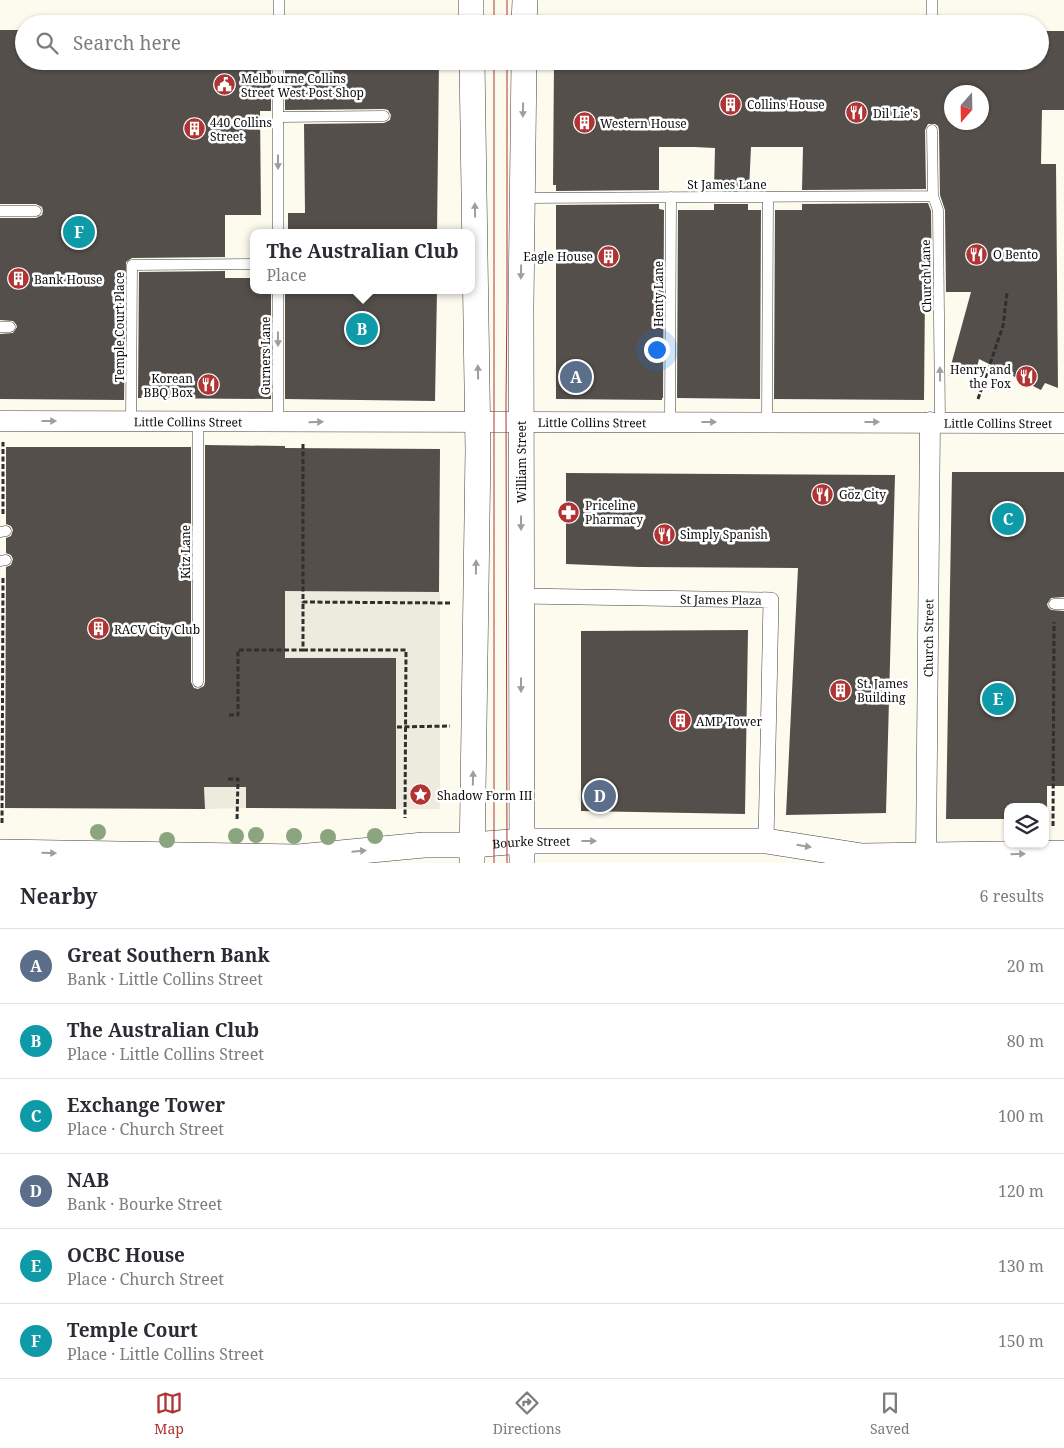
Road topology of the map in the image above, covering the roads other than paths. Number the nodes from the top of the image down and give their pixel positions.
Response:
1 (279, 0) edge
2 (471, 0) edge
3 (525, 0) edge
4 (932, 0) edge
5 (279, 15) edge
6 (471, 15) edge
7 (524, 15) edge
8 (932, 15) edge
9 (278, 70) edge
10 (472, 70) edge
11 (524, 70) edge
12 (384, 116) dead end
13 (278, 117) junction
14 (932, 130) dead end
15 (768, 196) junction
16 (933, 196) junction
17 (671, 197) junction
18 (522, 198) junction
19 (0, 211) edge
20 (36, 211) dead end
21 (278, 229) edge
22 (475, 229) edge
23 (475, 241) edge
24 (250, 264) edge
25 (278, 294) edge
26 (131, 421) junction
27 (478, 421) junction
28 (198, 422) junction
29 (278, 422) junction
30 (521, 422) junction
31 (670, 422) junction
32 (767, 422) junction
33 (935, 422) junction
34 (1064, 423) edge
35 (2, 429) edge
36 (521, 596) junction
37 (198, 682) dead end
38 (766, 840) junction
39 (0, 852) edge
40 (522, 852) edge
41 (1064, 853) edge
42 (472, 854) edge
43 (926, 856) junction
44 (311, 859) edge

1 - 5 lane
2 - 6 street
3 - 7 street
4 - 8 lane
9 - 13 lane
22 -> 10 street
11 -> 18 street, William Street
12 - 13 lane
13 -> 21 lane
14 - 16 lane, Church Lane
15 - 16 lane, St James Lane
15 - 17 lane, St James Lane
15 - 32 lane
33 -> 16 lane, Church Lane
17 - 18 lane, St James Lane
17 - 31 lane, Henty Lane
18 -> 30 street, William Street
19 - 20 lane
27 -> 23 street
24 - 26 lane, Temple Court Place
25 -> 29 lane, Gurners Lane
26 - 28 street, Little Collins Street
35 -> 26 street, Little Collins Street
29 -> 27 street, Little Collins Street
27 - 30 street, Little Collins Street
42 -> 27 street
28 - 29 street, Little Collins Street
28 - 37 lane, Kitz Lane
30 - 31 street, Little Collins Street
30 -> 36 street, William Street
31 -> 32 street, Little Collins Street
32 -> 33 street, Little Collins Street
33 - 34 street, Little Collins Street
33 - 43 street, Church Street
36 - 38 street, St James Plaza
36 -> 40 street, William Street
40 -> 38 street, Bourke Street
38 -> 43 street, Bourke Street
39 -> 44 street, Bourke Street
40 - 42 street, Bourke Street
43 -> 41 street, Bourke Street
44 -> 42 street, Bourke Street

